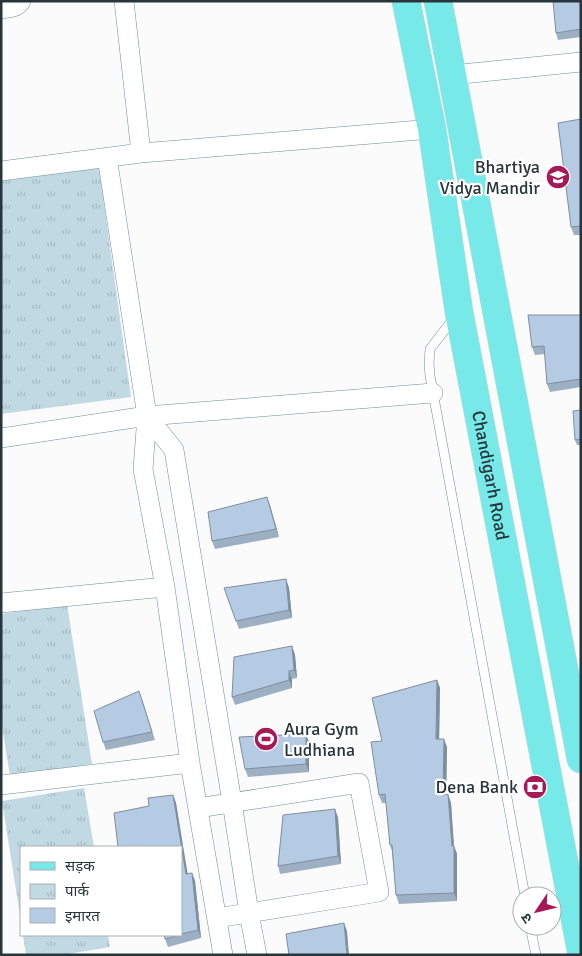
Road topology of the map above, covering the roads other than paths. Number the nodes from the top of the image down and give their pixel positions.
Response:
1 (21, 1) edge
2 (124, 1) edge
3 (406, 1) edge
4 (438, 1) edge
5 (1, 9) edge
6 (581, 62) edge
7 (452, 75) junction
8 (432, 130) junction
9 (141, 152) junction
10 (107, 157) junction
11 (1, 171) edge
12 (459, 312) junction
13 (433, 393) junction
14 (147, 416) junction
15 (1, 438) edge
16 (165, 587) junction
17 (1, 603) edge
18 (581, 759) edge
19 (190, 763) junction
20 (1, 782) edge
21 (2, 785) edge
22 (232, 802) junction
23 (198, 808) junction
24 (523, 886) edge
25 (249, 913) junction
26 (217, 918) junction
27 (532, 936) edge
28 (581, 950) edge
29 (220, 954) edge
30 (257, 955) edge
31 (536, 955) edge

1 - 5 street
2 - 9 street
3 - 8 main road, Chandigarh Road
4 - 7 main road, Chandigarh Road
6 - 7 street
7 - 18 main road, Chandigarh Road
8 - 9 street
8 - 12 main road, Chandigarh Road
9 - 10 street
10 - 11 street
10 - 14 street
12 - 13 lane
12 - 28 main road, Chandigarh Road
13 - 14 street
13 - 24 lane
14 - 15 street
14 - 16 street
14 - 22 street
16 - 17 street
16 - 19 street
19 - 21 street
19 - 23 street
20 - 21 street
22 - 23 street
22 - 25 street
22 - 25 street
23 - 26 street
25 - 26 street
25 - 30 street
26 - 29 street
27 - 31 lane

